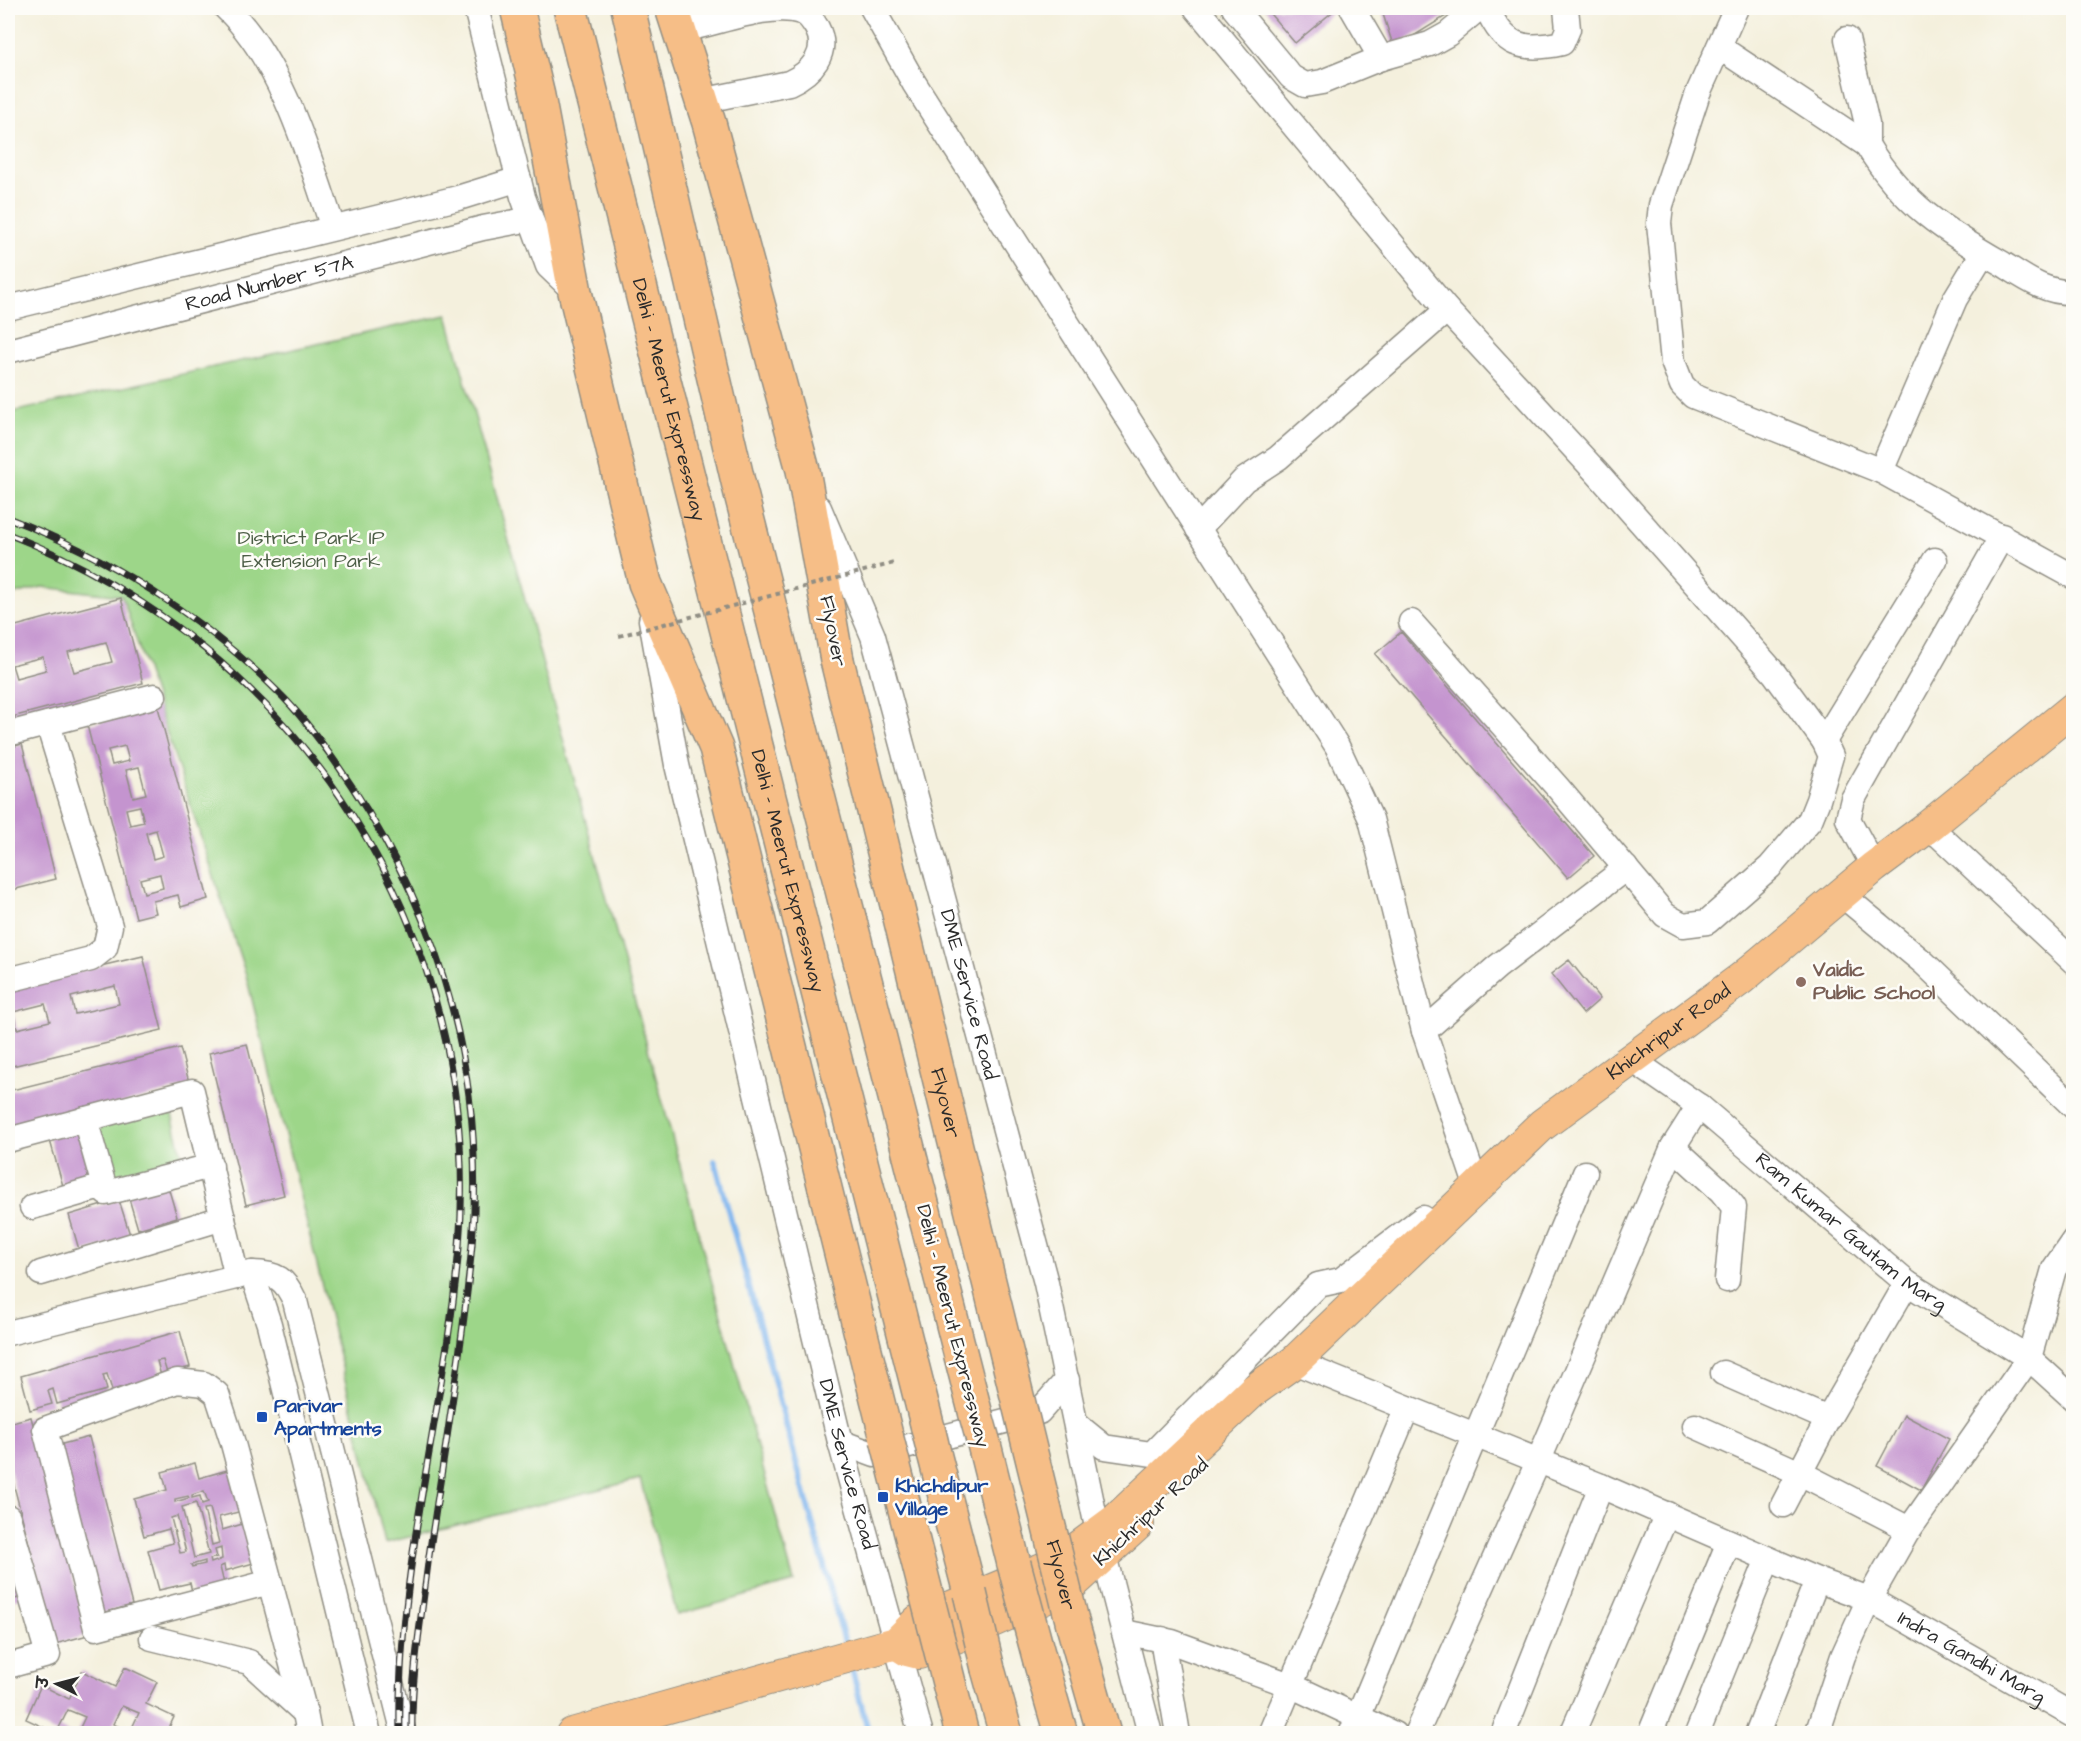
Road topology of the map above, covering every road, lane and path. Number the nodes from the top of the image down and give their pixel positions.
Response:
1 (226, 8) edge
2 (476, 8) edge
3 (517, 8) edge
4 (570, 8) edge
5 (628, 8) edge
6 (872, 8) edge
7 (1196, 8) edge
8 (1234, 8) edge
9 (1352, 8) edge
10 (1479, 8) edge
11 (1487, 8) edge
12 (1566, 8) edge
13 (1736, 8) edge
14 (686, 14) edge
15 (1847, 39) dead end
16 (1719, 47) junction
17 (1381, 58) junction
18 (707, 112) junction
19 (1867, 145) junction
20 (519, 179) junction
21 (531, 219) junction
22 (333, 228) junction
23 (1983, 253) junction
24 (575, 292) junction
25 (2073, 292) edge
26 (8, 308) edge
27 (1447, 310) junction
28 (8, 351) edge
29 (803, 470) junction
30 (1881, 471) junction
31 (1198, 529) junction
32 (2001, 536) junction
33 (1935, 560) dead end
34 (894, 562) dead end
35 (2073, 577) edge
36 (645, 583) junction
37 (1411, 622) dead end
38 (619, 636) dead end
39 (154, 696) dead end
40 (2073, 708) edge
41 (48, 724) junction
42 (8, 734) edge
43 (1824, 741) junction
44 (1929, 826) junction
45 (1874, 867) junction
46 (1626, 868) junction
47 (1841, 894) junction
48 (2073, 962) edge
49 (8, 980) edge
50 (1424, 1031) junction
51 (1631, 1059) junction
52 (1699, 1106) junction
53 (2073, 1107) edge
54 (85, 1119) junction
55 (8, 1140) edge
56 (1673, 1147) junction
57 (211, 1166) junction
58 (1585, 1173) dead end
59 (104, 1186) junction
60 (1477, 1188) junction
61 (32, 1207) dead end
62 (223, 1218) junction
63 (1423, 1218) dead end
64 (2073, 1240) edge
65 (41, 1273) dead end
66 (244, 1275) junction
67 (1727, 1280) dead end
68 (1907, 1283) junction
69 (8, 1333) edge
70 (2029, 1358) junction
71 (1288, 1368) junction
72 (1723, 1373) dead end
73 (1067, 1380) junction
74 (2073, 1399) edge
75 (1407, 1408) junction
76 (1828, 1419) junction
77 (1077, 1425) junction
78 (1695, 1426) dead end
79 (1475, 1435) junction
80 (840, 1442) junction
81 (1538, 1462) junction
82 (1800, 1473) junction
83 (1601, 1486) junction
84 (1783, 1505) dead end
85 (1667, 1514) junction
86 (8, 1517) edge
87 (1909, 1529) junction
88 (1730, 1542) junction
89 (1102, 1543) junction
90 (1768, 1559) junction
91 (1817, 1580) junction
92 (270, 1582) junction
93 (1869, 1599) junction
94 (1124, 1632) junction
95 (152, 1638) dead end
96 (1162, 1640) junction
97 (896, 1643) junction
98 (8, 1666) edge
99 (1290, 1685) junction
100 (2073, 1716) edge
101 (307, 1723) edge
102 (1355, 1726) edge
103 (1824, 1730) edge
104 (369, 1734) edge
105 (404, 1734) edge
106 (572, 1734) edge
107 (921, 1734) edge
108 (962, 1734) edge
109 (1006, 1734) edge
110 (1061, 1734) edge
111 (1104, 1734) edge
112 (1150, 1734) edge
113 (1178, 1734) edge
114 (1270, 1734) edge
115 (1394, 1734) edge
116 (1416, 1734) edge
117 (1503, 1734) edge
118 (1572, 1734) edge
119 (1650, 1734) edge
120 (1696, 1734) edge
121 (1757, 1734) edge

1 - 22 street
2 - 20 street
3 - 24 highway
4 - 109 highway, Delhi - Meerut Expressway, bridge
5 - 110 highway, Delhi - Meerut Expressway, bridge
6 - 31 street
7 - 27 street
8 - 17 street
9 - 17 street
10 - 17 street
11 - 12 street
13 - 16 street
14 - 18 highway, Flyover
14 - 18 street
15 - 19 street
16 - 19 street
16 - 30 street
18 - 29 highway, Flyover
19 - 23 street
20 - 21 street
20 - 22 street, Road Number 57A
21 - 24 street
21 - 28 street, Road Number 57A
22 - 26 street, Road Number 57A
23 - 25 street
23 - 30 street
24 - 36 highway
27 - 31 street
27 - 43 street
29 - 73 street, DME Service Road
29 - 111 highway, Flyover, bridge
30 - 32 street
31 - 50 street
32 - 35 street
32 - 45 street
33 - 43 street
34 - 38 path, bridge
36 - 80 street, DME Service Road
36 - 108 highway, bridge
37 - 46 street
39 - 41 street
40 - 44 main road, Khichripur Road
41 - 42 street
41 - 49 street
43 - 46 street
44 - 45 main road, Khichripur Road
44 - 48 street
45 - 47 main road, Khichripur Road
46 - 50 street
47 - 51 main road, Khichripur Road
47 - 53 street
50 - 60 street
51 - 52 street, Ram Kumar Gautam Marg
51 - 60 main road, Khichripur Road
52 - 56 street
52 - 68 street, Ram Kumar Gautam Marg
54 - 55 street
54 - 57 street
54 - 59 street
56 - 67 street
56 - 81 street
57 - 59 street
57 - 62 street
58 - 79 street
59 - 61 street
60 - 71 main road, Khichripur Road
62 - 65 street
62 - 66 street
63 - 77 street
64 - 70 street
66 - 69 street
66 - 104 street
66 - 105 street
68 - 70 street, Ram Kumar Gautam Marg
68 - 76 street
70 - 74 street, Ram Kumar Gautam Marg
70 - 87 street
71 - 75 street, Indra Gandhi Marg
71 - 89 main road, Khichripur Road
72 - 76 street
73 - 77 street, DME Service Road
73 - 80 street
75 - 79 street, Indra Gandhi Marg
75 - 99 street
76 - 82 street
77 - 89 street, DME Service Road
78 - 82 street
79 - 81 street, Indra Gandhi Marg
79 - 102 street
80 - 97 street, DME Service Road
81 - 83 street, Indra Gandhi Marg
81 - 116 street
82 - 84 street
82 - 87 street
83 - 85 street, Indra Gandhi Marg
83 - 117 street
85 - 88 street, Indra Gandhi Marg
85 - 118 street
86 - 98 street
87 - 93 street
88 - 90 street, Indra Gandhi Marg
88 - 119 street
89 - 94 street, DME Service Road
89 - 97 main road, Khichripur Road
90 - 91 street, Indra Gandhi Marg
90 - 120 street
91 - 93 street, Indra Gandhi Marg
91 - 121 street
92 - 92 street
92 - 101 street
93 - 100 street, Indra Gandhi Marg
93 - 103 street
94 - 96 street
94 - 112 street, DME Service Road
95 - 101 street
96 - 99 street
96 - 113 street
97 - 106 main road, Khichripur Road
97 - 107 street, DME Service Road
99 - 102 street
99 - 114 street
102 - 115 street

